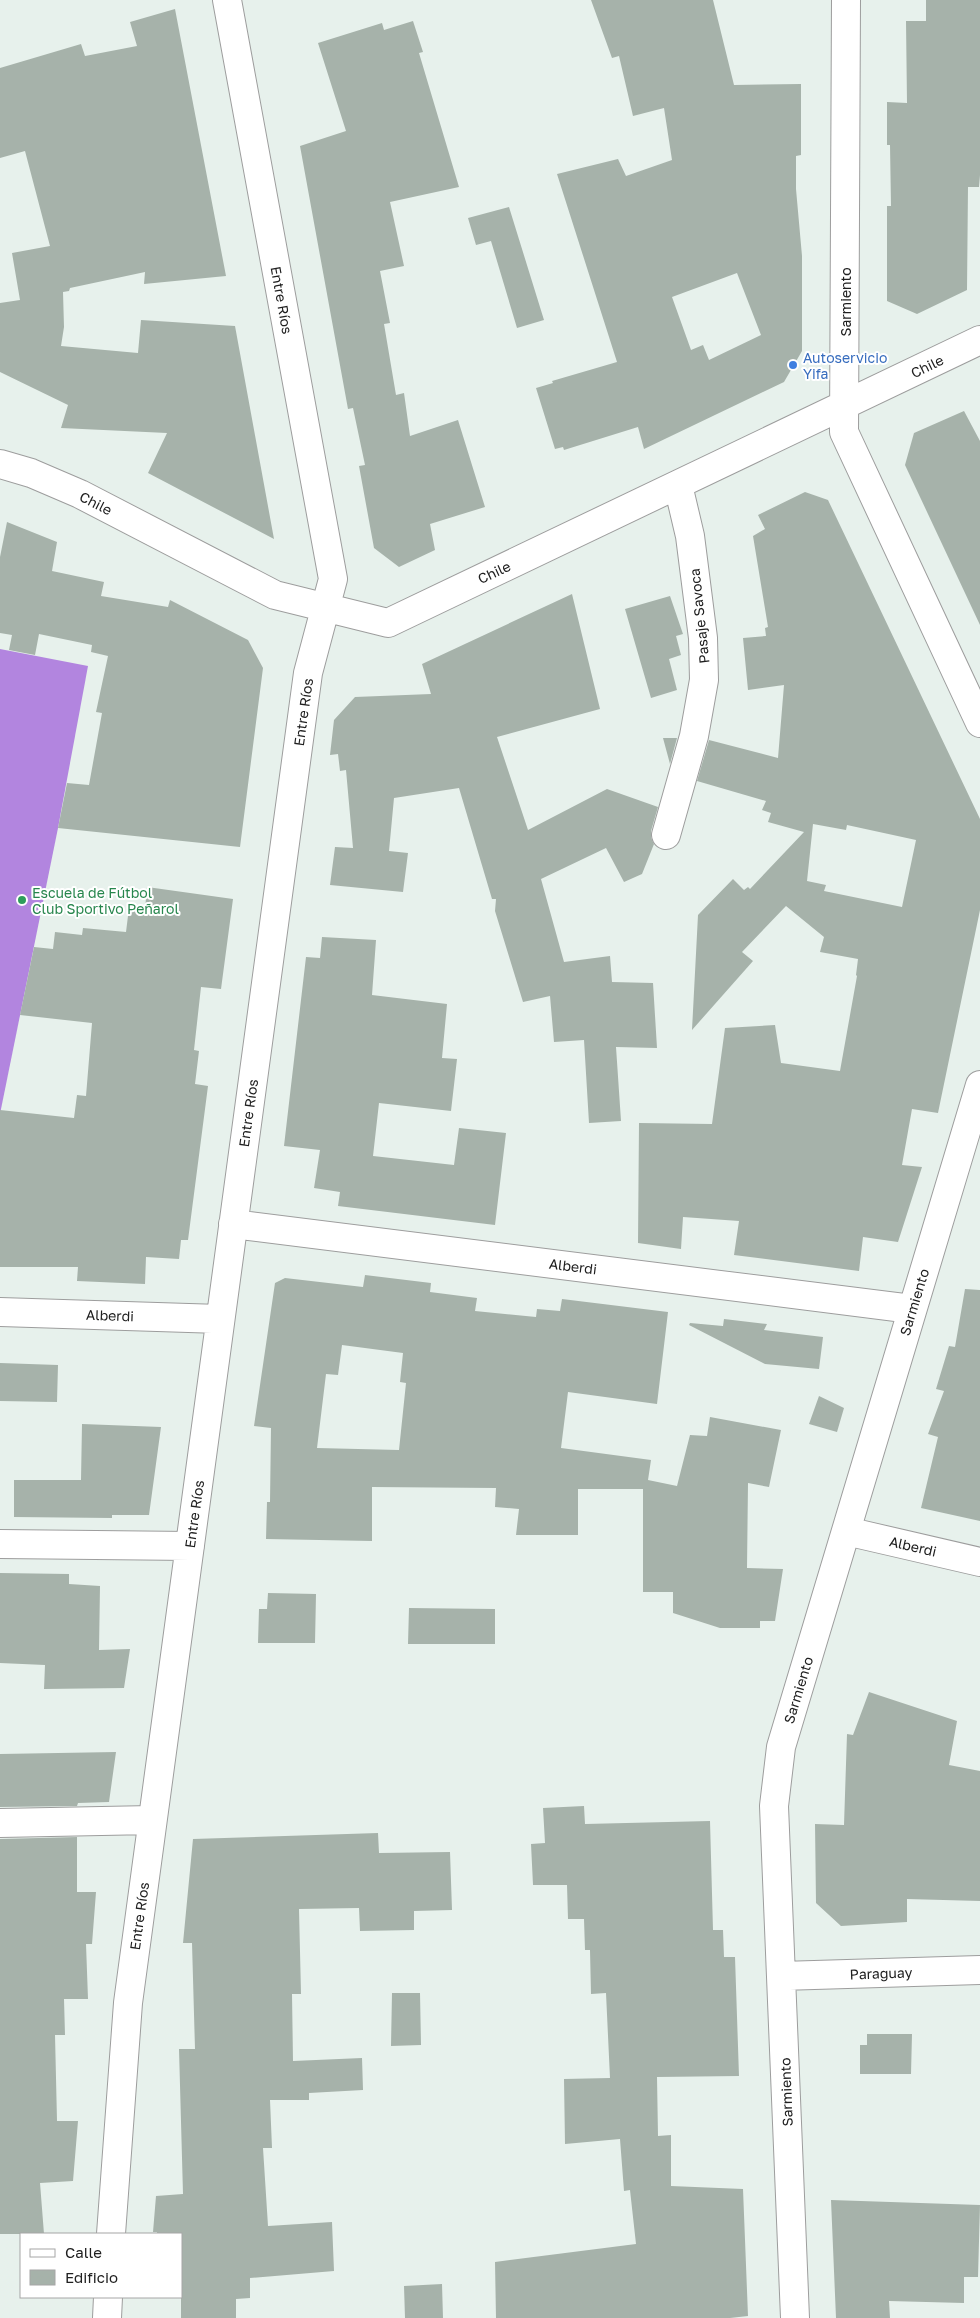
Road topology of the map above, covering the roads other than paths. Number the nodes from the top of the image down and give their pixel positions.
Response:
1 (227, 0) edge
2 (846, 0) edge
3 (980, 340) edge
4 (844, 406) junction
5 (0, 464) edge
6 (678, 485) junction
7 (326, 608) junction
8 (980, 723) edge
9 (666, 835) dead end
10 (980, 1085) edge
11 (233, 1224) junction
12 (912, 1309) junction
13 (0, 1312) edge
14 (220, 1319) junction
15 (846, 1530) junction
16 (0, 1544) edge
17 (190, 1546) junction
18 (980, 1562) edge
19 (152, 1820) junction
20 (0, 1823) edge
21 (980, 1970) edge
22 (781, 1976) junction
23 (111, 2233) edge
24 (108, 2298) edge
25 (106, 2318) edge
26 (795, 2318) edge

1 - 7 street, Entre Ríos
2 - 4 street, Sarmiento
3 - 4 street, Chile
4 - 6 street, Chile
4 - 8 street, Sarmiento
5 - 7 street, Chile
6 - 7 street, Chile
6 - 9 street, Pasaje Savoca
7 - 11 street, Entre Ríos
10 - 12 street, Sarmiento
11 - 12 street, Alberdi
11 - 14 street, Entre Ríos
12 - 15 street, Sarmiento
13 - 14 street, Alberdi
14 - 17 street, Entre Ríos
15 - 18 street, Alberdi
15 - 22 street, Sarmiento
16 - 17 street
17 - 19 street, Entre Ríos
19 - 20 street
19 - 23 street, Entre Ríos
21 - 22 street, Paraguay
22 - 26 street, Sarmiento
24 - 25 street

